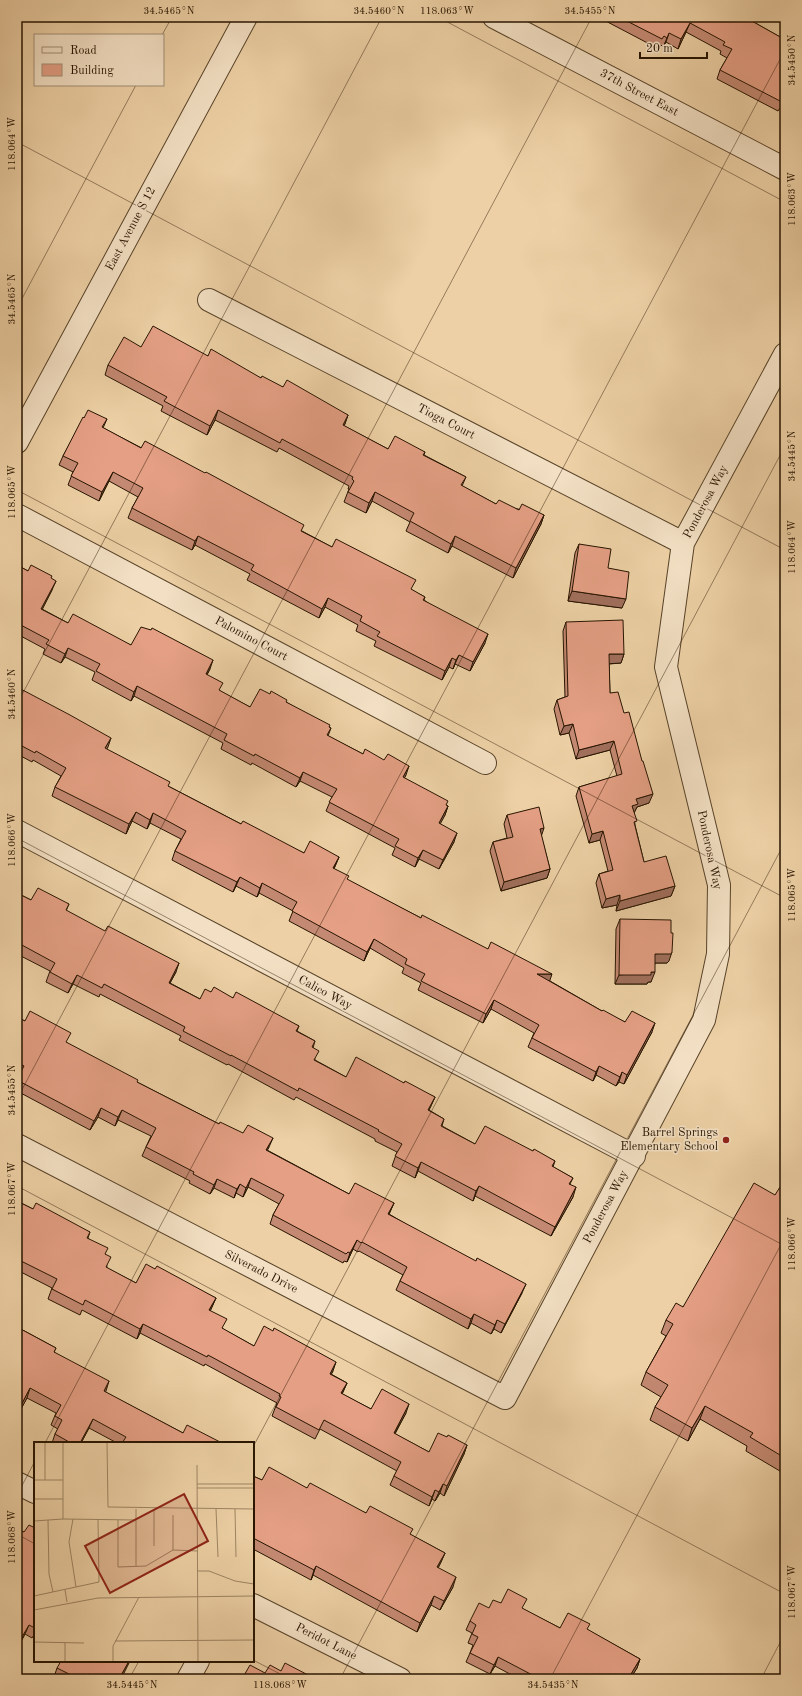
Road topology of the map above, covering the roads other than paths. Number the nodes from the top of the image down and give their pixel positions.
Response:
1 (246, 17) edge
2 (494, 17) edge
3 (785, 169) edge
4 (209, 300) dead end
5 (785, 354) edge
6 (17, 442) edge
7 (17, 515) edge
8 (683, 543) junction
9 (485, 763) dead end
10 (17, 831) edge
11 (17, 1145) edge
12 (634, 1156) junction
13 (506, 1398) joint
14 (17, 1483) edge
15 (34, 1492) edge
16 (254, 1606) edge
17 (197, 1662) edge
18 (188, 1679) edge
19 (400, 1679) edge

1 - 6 street, East Avenue S 12
2 - 3 street, 37th Street East
4 - 8 street, Tioga Court
5 - 8 street, Ponderosa Way
7 - 9 street, Palomino Court
8 - 12 street, Ponderosa Way
10 - 12 street, Calico Way
11 - 13 street, Silverado Drive
12 - 13 street, Ponderosa Way
14 - 15 street
16 - 19 street, Peridot Lane
17 - 18 street

